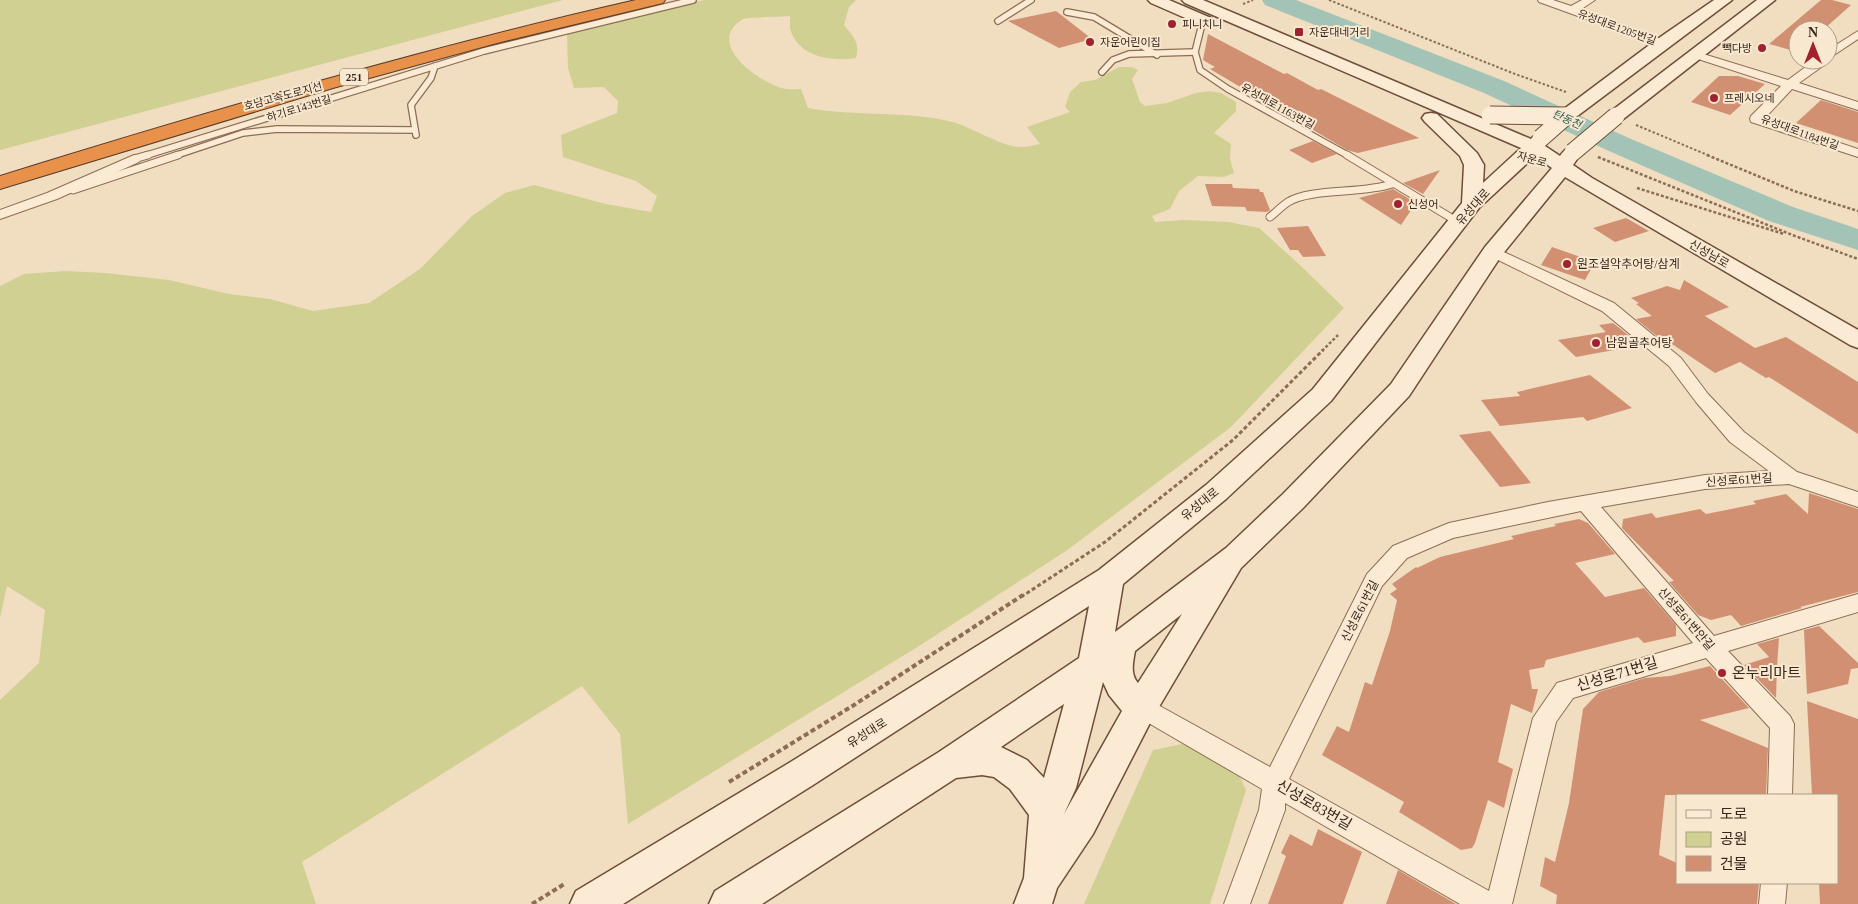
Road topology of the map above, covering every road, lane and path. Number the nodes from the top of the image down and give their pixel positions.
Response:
1 (614, 0) edge
2 (657, 0) edge
3 (693, 0) edge
4 (1031, 0) edge
5 (1156, 0) edge
6 (1190, 0) edge
7 (1329, 0) edge
8 (1543, 0) edge
9 (1590, 0) edge
10 (1724, 0) edge
11 (1767, 0) edge
12 (1572, 10) junction
13 (1066, 12) dead end
14 (1202, 20) junction
15 (998, 21) dead end
16 (1858, 34) edge
17 (1662, 43) junction
18 (1838, 49) edge
19 (1195, 52) junction
20 (1157, 55) junction
21 (1696, 55) junction
22 (435, 66) junction
23 (1809, 70) edge
24 (1102, 72) dead end
25 (1790, 84) junction
26 (1566, 92) dead end
27 (1858, 106) edge
28 (198, 108) junction
29 (1457, 113) junction
30 (1566, 116) junction
31 (1431, 118) junction
32 (1636, 125) dead end
33 (416, 133) joint
34 (82, 138) dead end
35 (1532, 148) junction
36 (1858, 153) edge
37 (1595, 156) dead end
38 (134, 159) joint
39 (1567, 160) junction
40 (54, 166) junction
41 (0, 170) edge
42 (0, 183) edge
43 (1392, 184) junction
44 (0, 188) edge
45 (1634, 188) dead end
46 (52, 196) junction
47 (1858, 211) edge
48 (1465, 213) junction
49 (0, 215) edge
50 (1270, 217) dead end
51 (1795, 236) junction
52 (1493, 252) junction
53 (1858, 260) edge
54 (1344, 329) dead end
55 (1858, 340) edge
56 (1790, 477) junction
57 (1858, 500) edge
58 (1586, 503) junction
59 (1236, 556) junction
60 (1109, 578) junction
61 (1858, 603) edge
62 (1121, 642) junction
63 (1709, 646) junction
64 (1092, 666) junction
65 (1141, 707) junction
66 (951, 763) junction
67 (1275, 782) junction
68 (727, 784) dead end
69 (1780, 794) edge
70 (1046, 812) junction
71 (1774, 884) edge
72 (581, 891) edge
73 (1037, 891) edge
74 (532, 904) edge
75 (728, 904) edge
76 (1237, 904) edge
77 (1486, 904) edge
78 (1499, 904) edge
79 (1772, 904) edge

1 - 28 highway, 호남고속도로지선 / 251
2 - 40 highway, 호남고속도로지선 / 251
3 - 22 lane, 하기로143번길
4 - 15 lane
5 - 14 main road, 자운로
6 - 29 main road, 자운로
7 - 26 path
8 - 12 street, 유성대로1205번길
9 - 12 street, 유성대로1205번길
10 - 17 main road, 유성대로
11 - 21 main road
12 - 17 street, 유성대로1205번길
13 - 20 lane
14 - 19 lane
14 - 31 main road, 자운로
16 - 18 street
17 - 30 main road, 유성대로
19 - 20 lane
19 - 43 lane, 유성대로1163번길
20 - 24 lane
21 - 25 street
21 - 39 main road, bridge
22 - 33 lane
22 - 38 lane, 하기로143번길
23 - 25 street, 유성대로1184번길
25 - 27 street
25 - 36 street, 유성대로1184번길
28 - 34 highway
28 - 41 highway, 호남고속도로지선 / 251
29 - 30 main road, bridge
29 - 35 main road, 자운로
30 - 35 main road, 유성대로, bridge
31 - 35 main road, 자운로
31 - 48 main road
32 - 47 path
33 - 46 lane
35 - 39 main road, 자운로
35 - 48 main road, 유성대로
37 - 51 path
38 - 46 street, 하기로143번길
39 - 52 main road
39 - 55 main road, 신성남로
40 - 42 highway, 호남고속도로지선 / 251
40 - 44 highway
43 - 48 lane, 유성대로1163번길
43 - 50 lane
45 - 51 path
46 - 49 street, 하기로143번길
48 - 60 main road, 유성대로
51 - 53 path
52 - 56 street, 신성로61번길
52 - 59 main road
54 - 68 path
56 - 57 street, 신성로61번길
56 - 58 street, 신성로61번길
58 - 63 street, 신성로61번안길
58 - 67 street, 신성로61번길
59 - 62 main road
59 - 65 main road
60 - 64 main road
60 - 72 main road, 유성대로
61 - 63 street, 신성로71번길
62 - 64 main road
62 - 65 main road
63 - 69 street, 신성로61번안길
63 - 78 street, 신성로71번길
64 - 66 main road
64 - 70 main road
65 - 67 street, 신성로83번길
65 - 73 main road
66 - 70 main road
66 - 75 main road
67 - 76 street, 신성로61번길
67 - 77 street, 신성로83번길
70 - 73 main road
71 - 79 street
72 - 74 path

